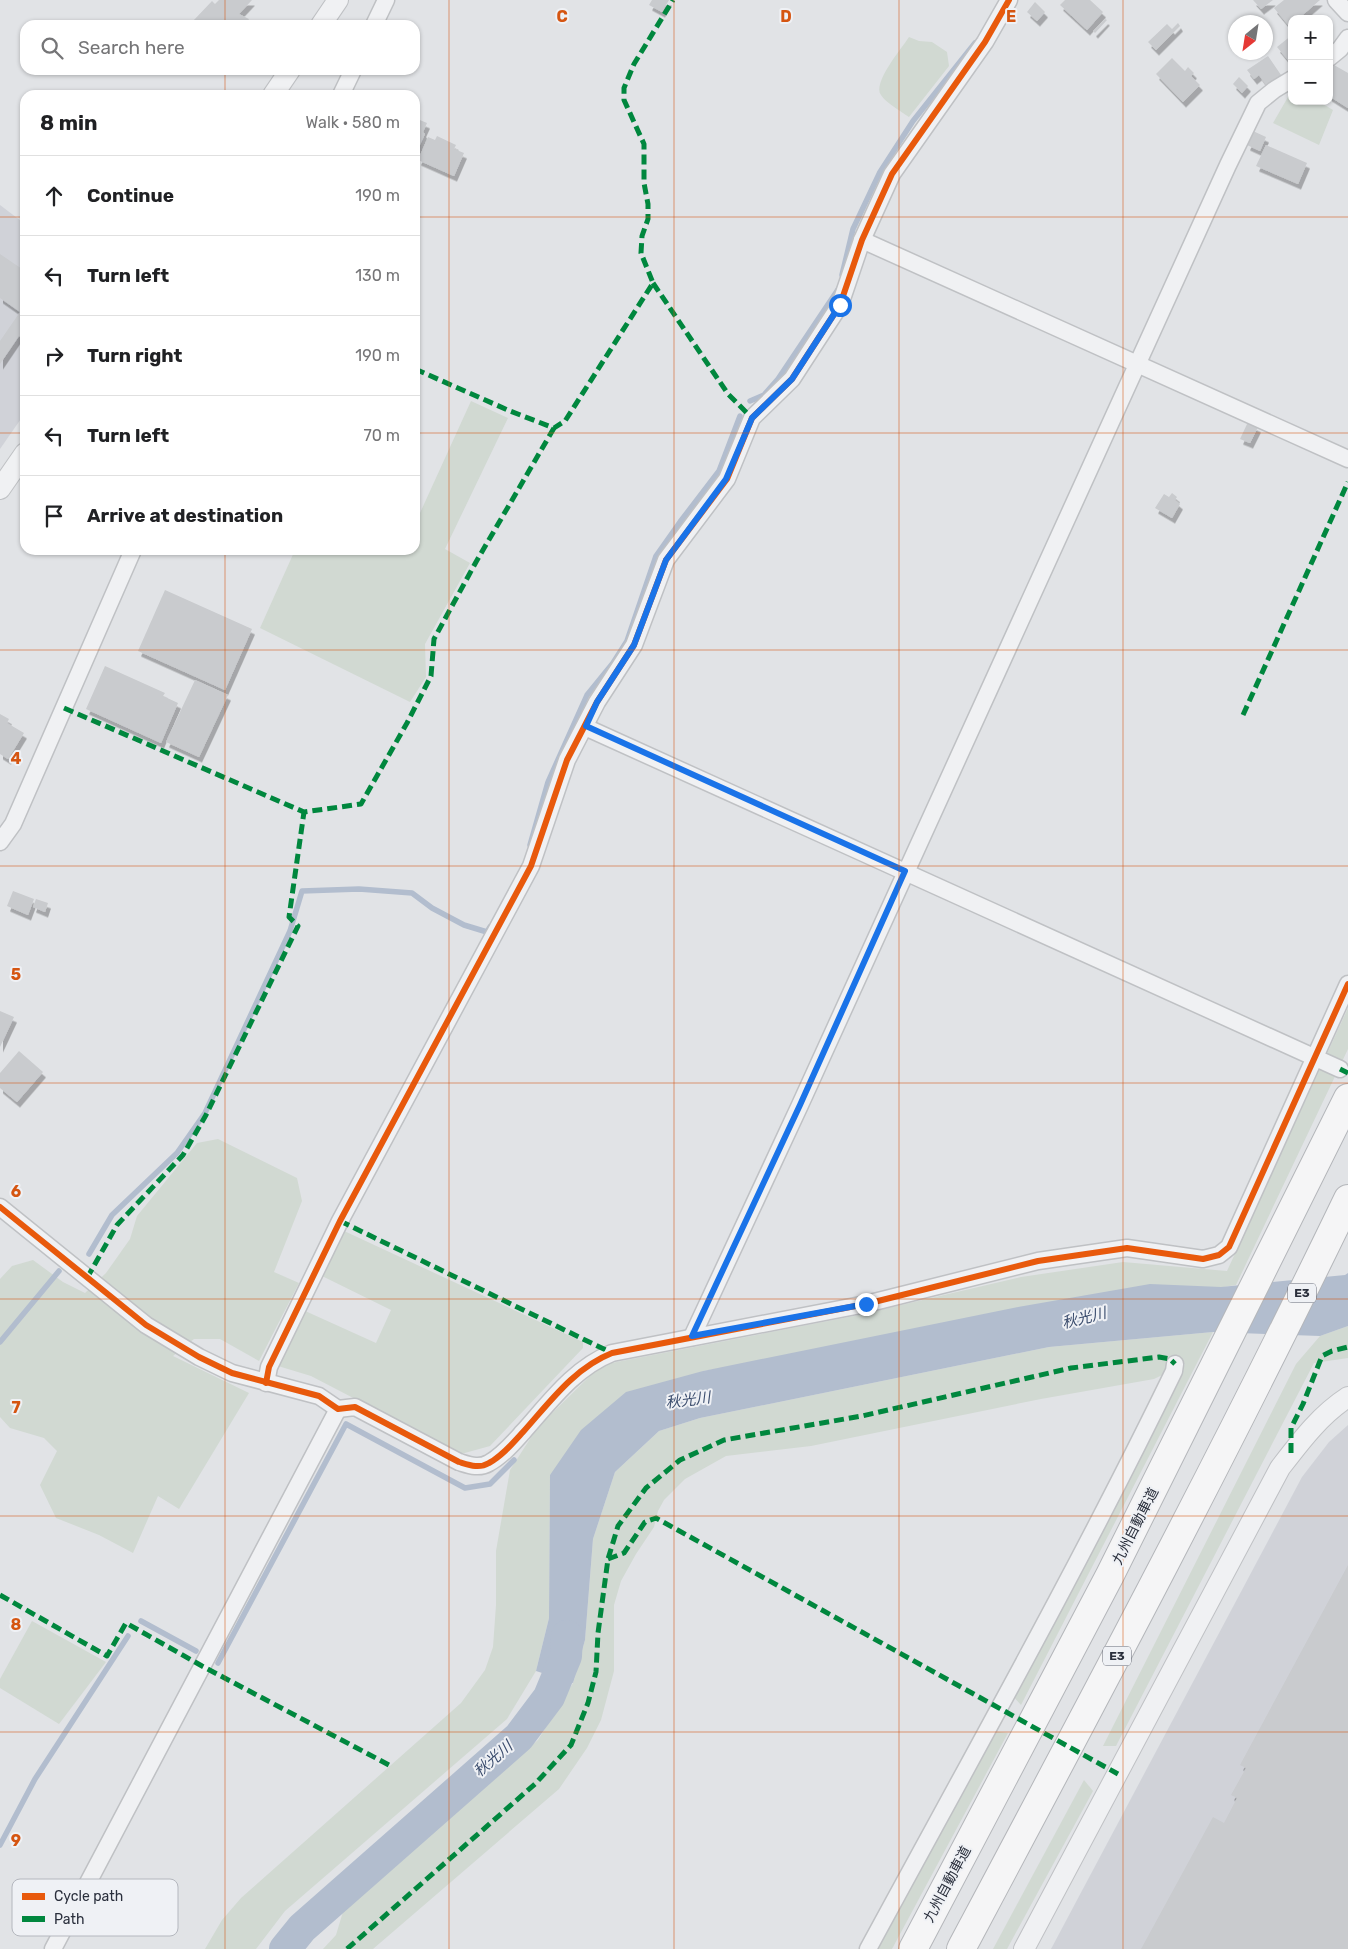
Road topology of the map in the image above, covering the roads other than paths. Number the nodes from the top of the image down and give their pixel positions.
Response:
1 (338, 0) edge
2 (386, 0) edge
3 (1009, 0) edge
4 (1336, 0) edge
5 (1348, 13) edge
6 (324, 20) edge
7 (376, 20) edge
8 (1348, 38) edge
9 (1333, 55) edge
10 (287, 75) edge
11 (351, 75) edge
12 (1288, 82) edge
13 (276, 90) edge
14 (343, 90) edge
15 (862, 240) junction
16 (1136, 363) junction
17 (1348, 459) edge
18 (20, 460) edge
19 (0, 489) edge
20 (131, 555) edge
21 (586, 726) junction
22 (0, 842) edge
23 (905, 871) junction
24 (1348, 984) edge
25 (1314, 1057) junction
26 (1340, 1069) dead end
27 (1348, 1098) edge
28 (1348, 1199) edge
29 (0, 1207) edge
30 (692, 1336) junction
31 (1175, 1364) dead end
32 (266, 1383) junction
33 (1348, 1397) edge
34 (338, 1409) junction
35 (90, 1879) edge
36 (60, 1936) edge
37 (53, 1949) edge
38 (868, 1949) edge
39 (913, 1949) edge
40 (961, 1949) edge
41 (1024, 1949) edge

1 - 6 street
2 - 7 street
3 - 15 street
4 - 5 street
8 - 9 street
10 - 13 street
11 - 14 street
12 - 16 street
15 - 16 street
15 - 21 street
16 - 17 street
16 - 23 street
18 - 19 street
20 - 22 street
21 - 23 street
21 - 32 street
23 - 25 street
23 - 30 street
24 - 25 street
25 - 26 street
25 - 30 street
27 - 39 highway, 九州自動車道
28 - 40 highway, E3
29 - 32 street
30 - 34 street
31 - 38 street
32 - 34 street
33 - 41 street
34 - 35 street
36 - 37 street

